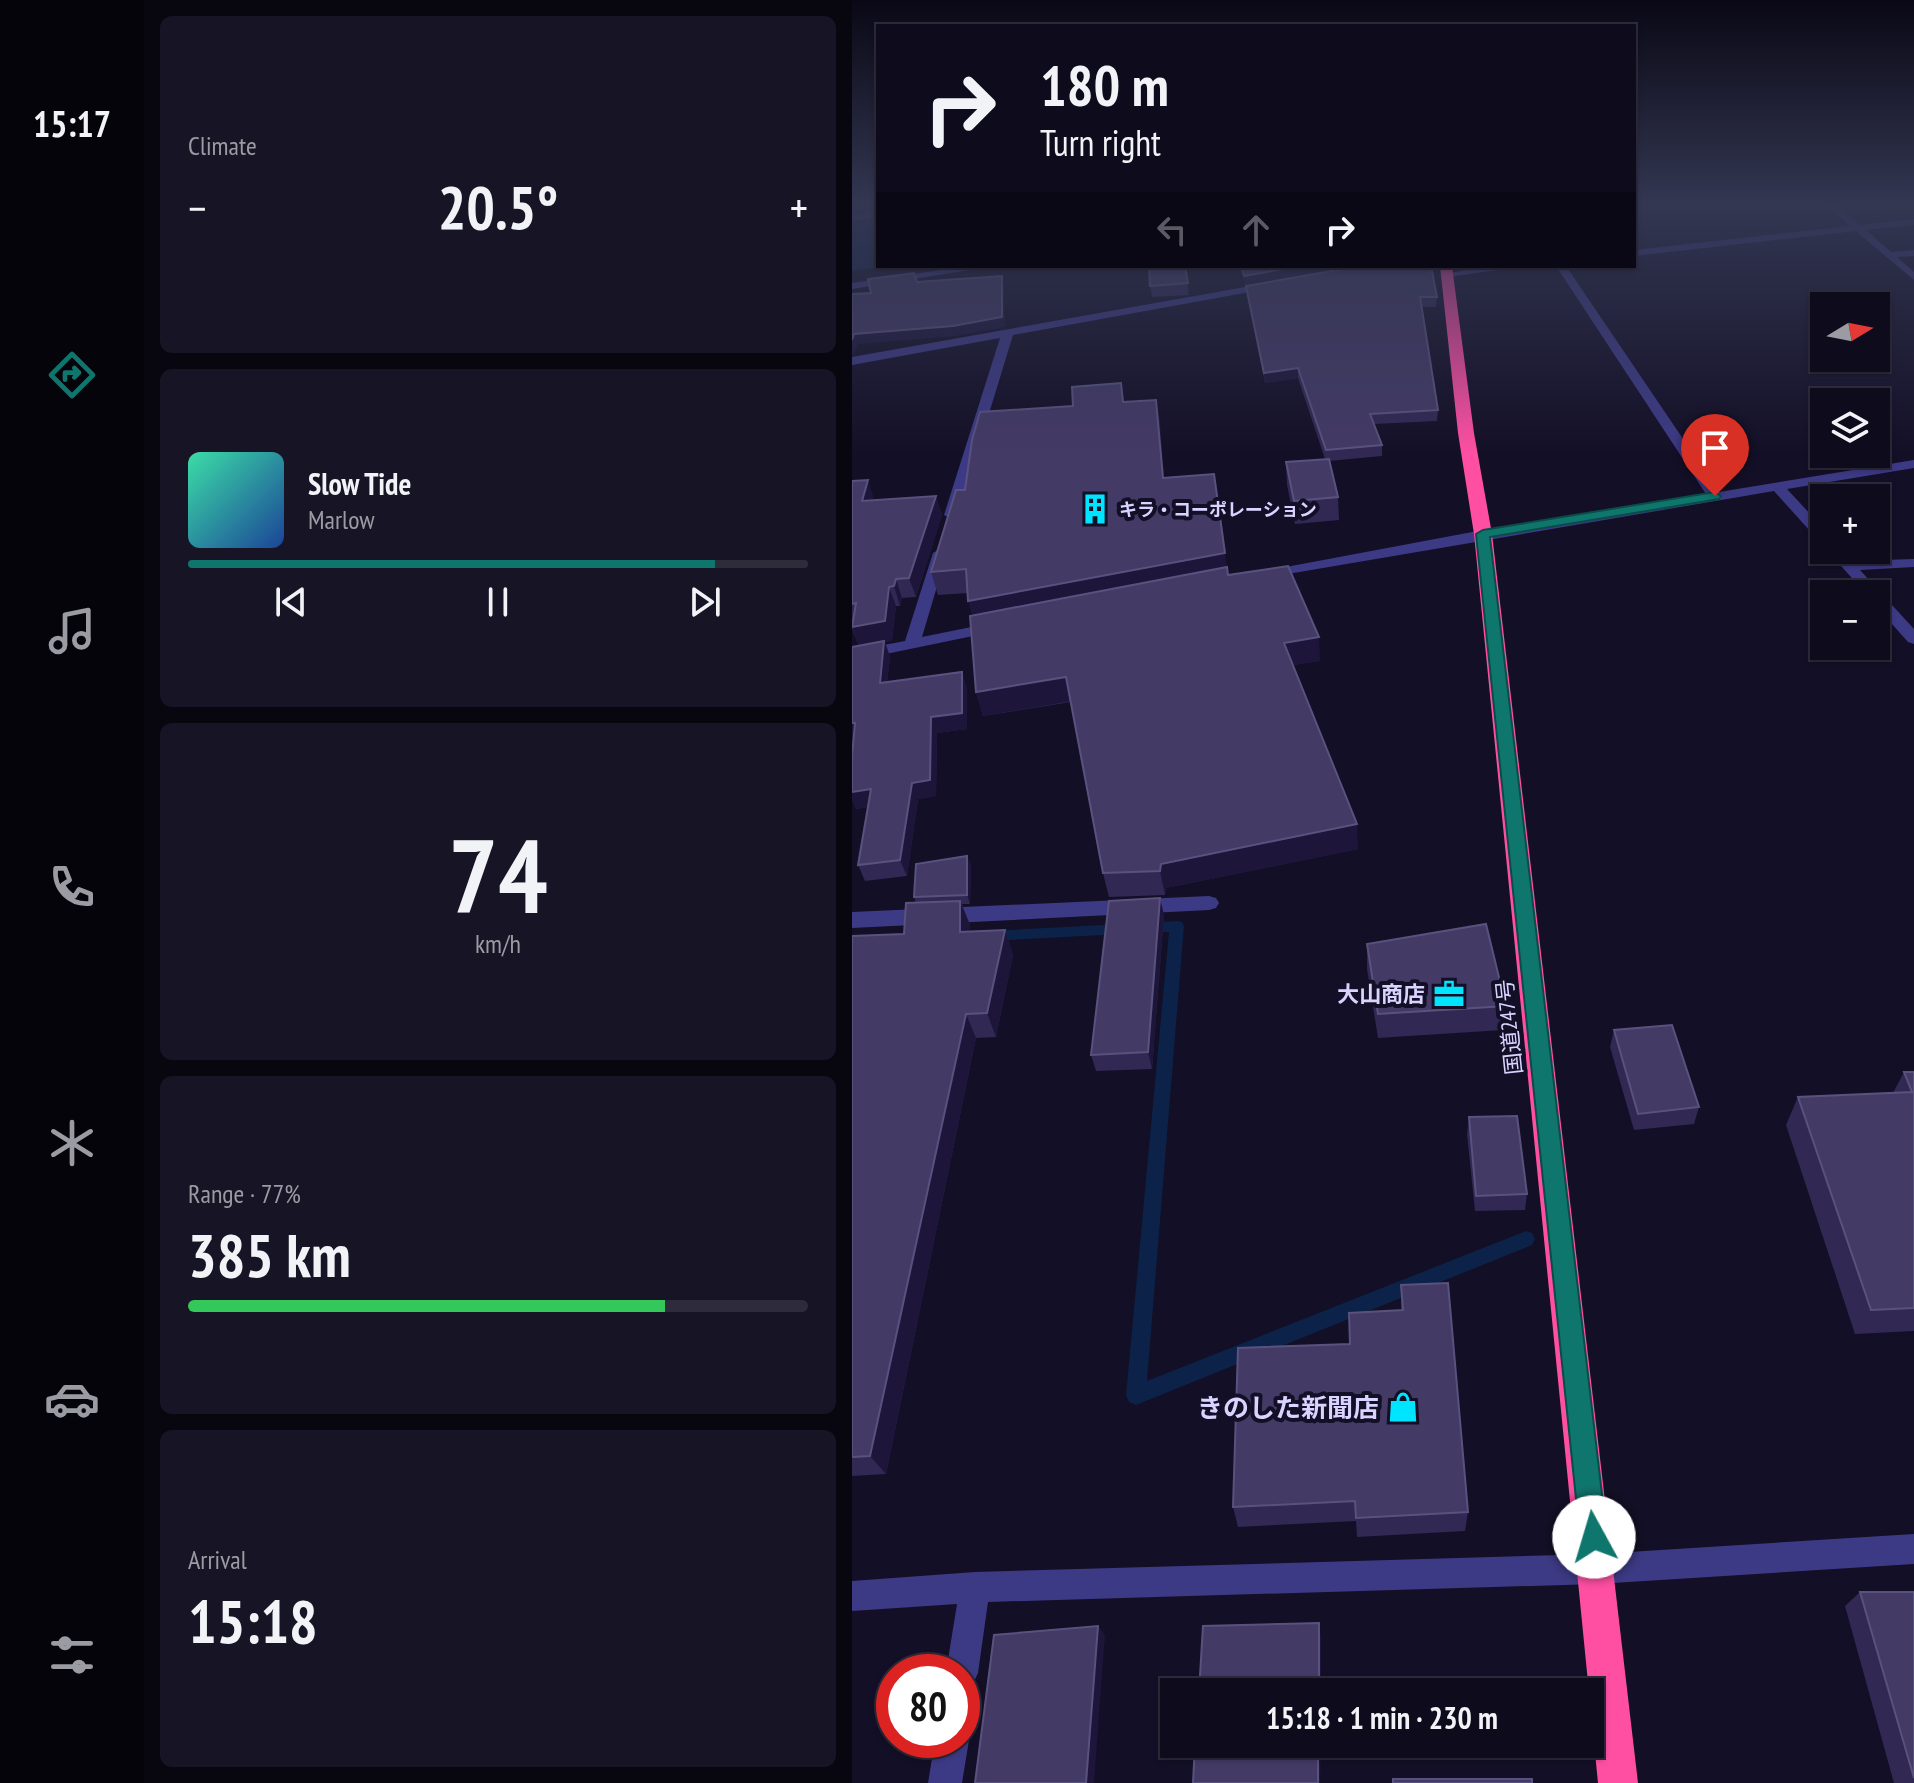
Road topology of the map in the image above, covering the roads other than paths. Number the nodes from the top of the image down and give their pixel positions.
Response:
1 (1257, 288) edge
2 (1449, 288) edge
3 (1576, 288) edge
4 (1007, 335) junction
5 (852, 361) edge
6 (1914, 464) edge
7 (1777, 486) junction
8 (1715, 496) junction
9 (1810, 523) edge
10 (1483, 534) junction
11 (1914, 563) edge
12 (1849, 566) joint
13 (1251, 578) edge
14 (1862, 580) edge
15 (1890, 612) edge
16 (1020, 622) edge
17 (1914, 639) edge
18 (912, 643) junction
19 (852, 656) edge
20 (1209, 903) dead end
21 (852, 920) edge
22 (1914, 1549) edge
23 (1597, 1569) junction
24 (975, 1587) junction
25 (852, 1596) edge
26 (965, 1654) edge
27 (949, 1758) edge
28 (945, 1783) edge
29 (1618, 1783) edge

1 - 4 street
2 - 10 highway, 国道247号
3 - 8 street
4 - 5 street
4 - 18 street
6 - 7 street
7 - 8 street
7 - 9 street
8 - 10 street
10 - 13 street
10 - 23 highway, 国道247号
11 - 12 street
12 - 14 street
15 - 17 street
16 - 18 street
18 - 19 street
20 - 21 street
22 - 23 street
23 - 24 street
23 - 29 highway, 国道247号
24 - 25 street
24 - 26 street
27 - 28 street

